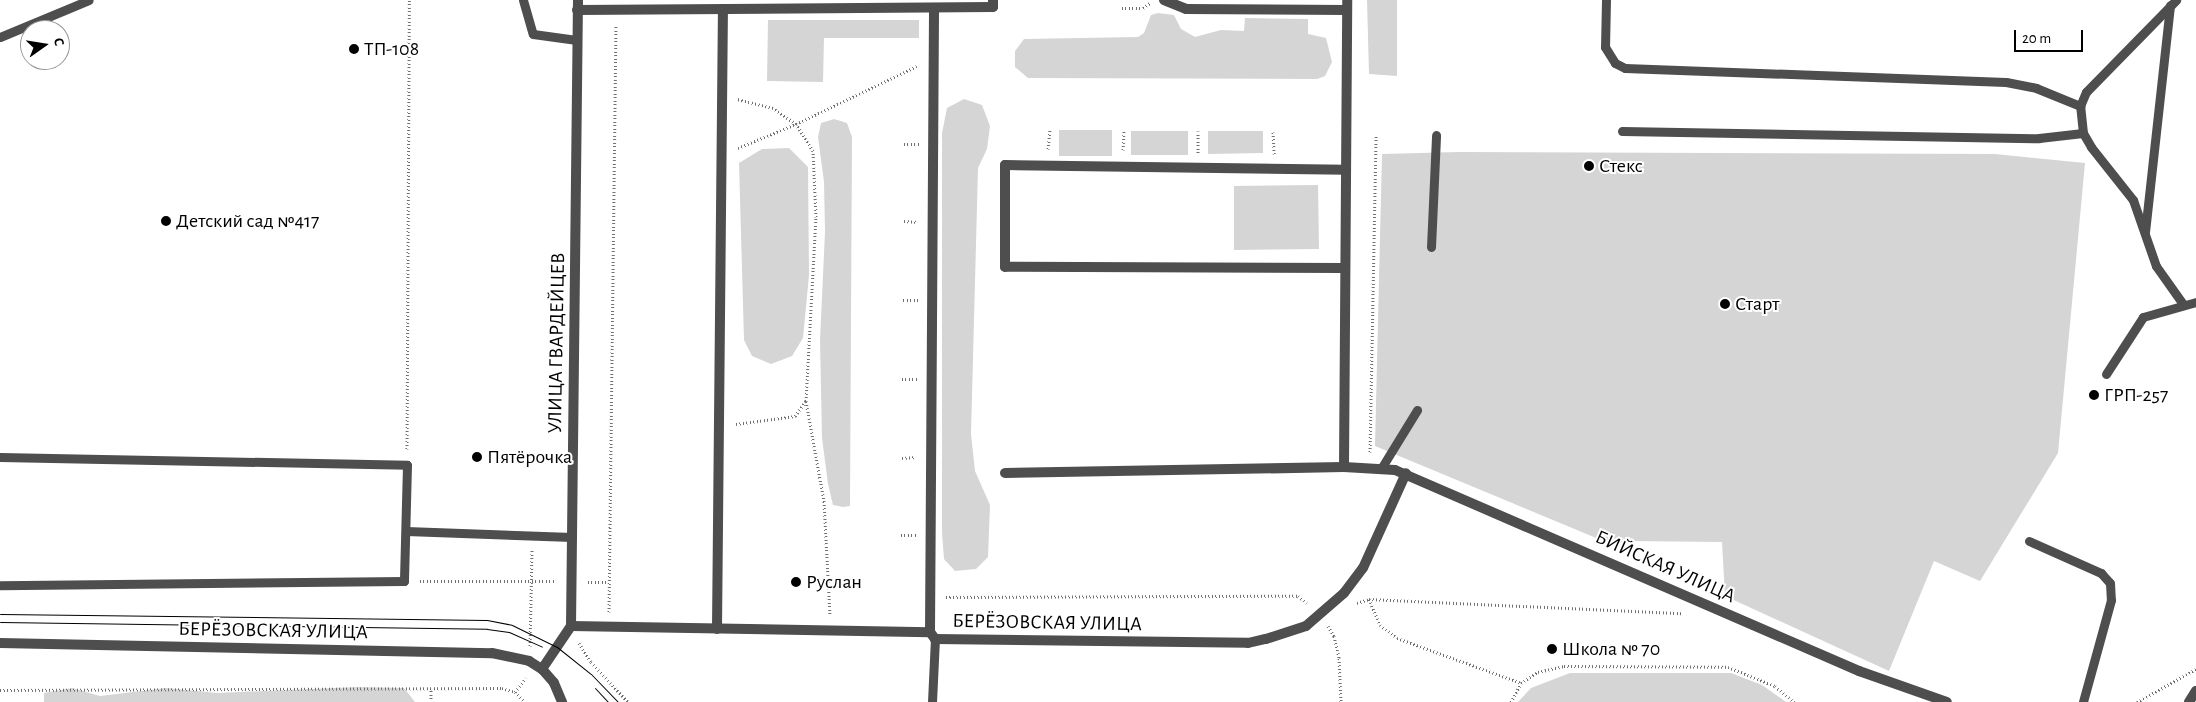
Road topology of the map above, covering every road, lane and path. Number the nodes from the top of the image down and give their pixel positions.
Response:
1 (89, 0) edge
2 (409, 0) edge
3 (523, 0) edge
4 (993, 0) edge
5 (1156, 0) edge
6 (1164, 0) edge
7 (1606, 0) edge
8 (2173, 3) edge
9 (577, 5) edge
10 (1347, 5) edge
11 (934, 8) junction
12 (1122, 8) dead end
13 (723, 9) junction
14 (616, 10) junction
15 (0, 37) edge
16 (577, 40) junction
17 (934, 58) junction
18 (722, 95) junction
19 (2080, 106) junction
20 (796, 124) junction
21 (1622, 131) dead end
22 (1274, 132) dead end
23 (2083, 133) junction
24 (1376, 135) dead end
25 (1436, 135) dead end
26 (722, 154) junction
27 (1274, 168) junction
28 (1346, 170) junction
29 (2144, 232) junction
30 (1431, 247) dead end
31 (1345, 268) junction
32 (2196, 302) edge
33 (2183, 304) junction
34 (2106, 374) dead end
35 (806, 401) junction
36 (1417, 410) dead end
37 (719, 427) junction
38 (0, 457) edge
39 (407, 465) junction
40 (1344, 467) junction
41 (1370, 467) junction
42 (1382, 467) junction
43 (1005, 473) dead end
44 (1406, 473) junction
45 (406, 531) junction
46 (532, 536) junction
47 (572, 537) junction
48 (2030, 541) dead end
49 (404, 581) junction
50 (531, 581) junction
51 (572, 581) junction
52 (610, 582) junction
53 (0, 585) edge
54 (930, 597) junction
55 (1369, 599) junction
56 (1353, 604) dead end
57 (1684, 614) dead end
58 (1321, 615) junction
59 (571, 626) junction
60 (609, 627) junction
61 (717, 628) junction
62 (831, 630) junction
63 (933, 636) junction
64 (0, 642) edge
65 (529, 661) junction
66 (542, 669) junction
67 (2196, 669) edge
68 (1521, 683) junction
69 (431, 689) junction
70 (0, 690) edge
71 (2196, 691) edge
72 (515, 692) junction
73 (431, 702) edge
74 (525, 702) edge
75 (562, 702) edge
76 (628, 702) edge
77 (932, 702) edge
78 (1341, 702) edge
79 (1511, 702) edge
80 (1794, 702) edge
81 (1947, 702) edge
82 (2083, 702) edge
83 (2136, 702) edge
84 (2189, 702) edge

1 - 15 lane
2 - 39 path
3 - 16 lane
4 - 11 street
5 - 12 path
6 - 10 street
7 - 19 lane
8 - 19 lane
8 - 29 lane
9 - 14 street
9 - 16 street, УЛИЦА ГВАРДЕЙЦЕВ
10 - 28 street
11 - 13 street
11 - 17 street
13 - 14 street
13 - 18 street
14 - 52 path
16 - 47 street, УЛИЦА ГВАРДЕЙЦЕВ
17 - 20 path
17 - 54 street
18 - 20 path
18 - 26 street
19 - 23 lane
20 - 26 path
20 - 35 path
21 - 23 lane
22 - 27 path
23 - 29 lane
24 - 41 path
25 - 30 lane
26 - 37 street
27 - 28 street
27 - 31 street
28 - 31 street
29 - 33 lane
31 - 40 street
32 - 33 lane
33 - 34 lane
35 - 37 path
35 - 62 path
36 - 42 lane
37 - 61 street
38 - 39 lane
39 - 45 lane
40 - 41 street, БИЙСКАЯ УЛИЦА
40 - 43 street, БИЙСКАЯ УЛИЦА
41 - 42 street, БИЙСКАЯ УЛИЦА
42 - 44 street, БИЙСКАЯ УЛИЦА
44 - 58 street, БЕРЁЗОВСКАЯ УЛИЦА
44 - 81 street, БИЙСКАЯ УЛИЦА
45 - 46 lane
45 - 49 lane
46 - 47 lane
46 - 50 path
47 - 51 street, УЛИЦА ГВАРДЕЙЦЕВ
48 - 82 lane
49 - 50 path
49 - 53 lane
50 - 51 path
50 - 65 path
51 - 52 path
51 - 59 street, УЛИЦА ГВАРДЕЙЦЕВ
52 - 60 path
54 - 58 path
54 - 63 street
55 - 56 path
55 - 57 path
55 - 68 path
58 - 63 street, БЕРЁЗОВСКАЯ УЛИЦА
58 - 78 path
59 - 60 street, БЕРЁЗОВСКАЯ УЛИЦА
59 - 66 street
59 - 76 path
60 - 61 street, БЕРЁЗОВСКАЯ УЛИЦА
61 - 62 street, БЕРЁЗОВСКАЯ УЛИЦА
62 - 63 street, БЕРЁЗОВСКАЯ УЛИЦА
63 - 77 lane
64 - 65 street, БЕРЁЗОВСКАЯ УЛИЦА
65 - 66 street, БЕРЁЗОВСКАЯ УЛИЦА
65 - 72 path
66 - 75 street
67 - 83 path
68 - 79 path
68 - 80 path
69 - 70 path
69 - 72 path
69 - 73 path
71 - 84 street
72 - 74 path

